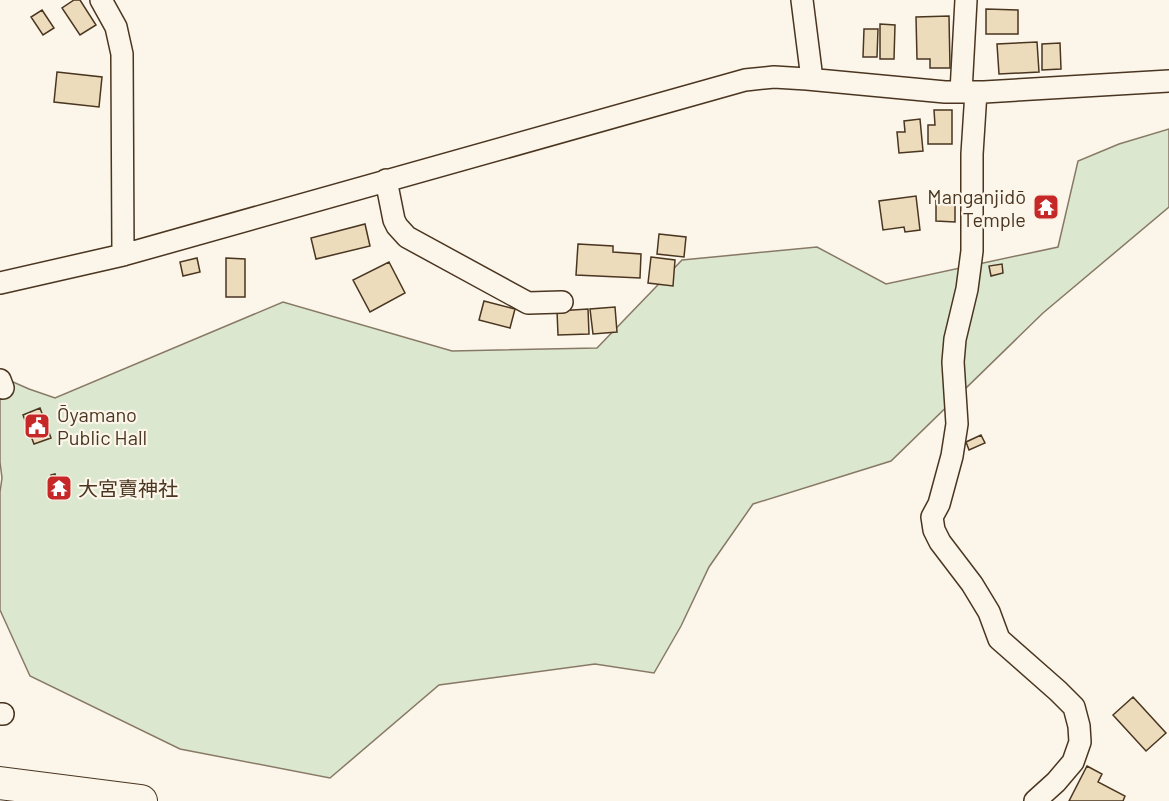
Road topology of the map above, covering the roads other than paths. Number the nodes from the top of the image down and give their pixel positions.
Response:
1 (101, 0) edge
2 (802, 0) edge
3 (966, 0) edge
4 (812, 79) junction
5 (1169, 81) edge
6 (969, 92) junction
7 (386, 180) junction
8 (123, 255) junction
9 (0, 284) edge
10 (562, 302) dead end
11 (3, 783) edge
12 (141, 801) edge
13 (1035, 801) edge

1 - 8 street
2 - 4 street
3 - 6 street
4 - 6 street
4 - 7 street
5 - 6 street
6 - 13 street
7 - 8 street
7 - 10 street
8 - 9 street
11 - 12 highway

